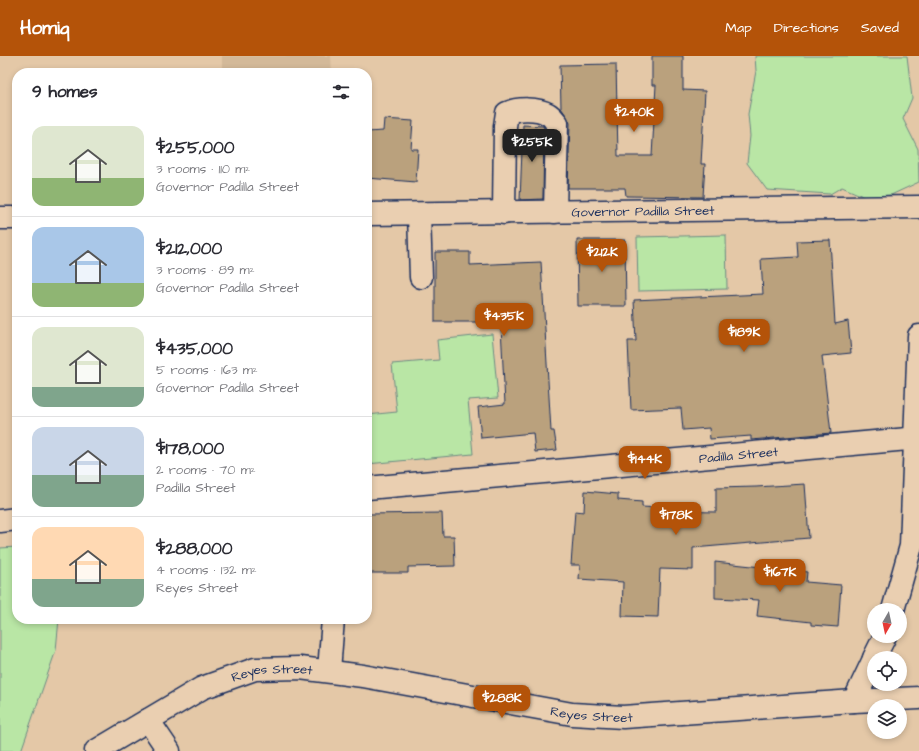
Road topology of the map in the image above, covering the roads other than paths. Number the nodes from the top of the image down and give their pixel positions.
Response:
1 (919, 207) edge
2 (555, 212) junction
3 (504, 213) junction
4 (372, 214) edge
5 (419, 214) junction
6 (0, 218) edge
7 (12, 218) edge
8 (421, 277) dead end
9 (919, 336) edge
10 (917, 438) edge
11 (372, 488) edge
12 (12, 520) edge
13 (0, 521) edge
14 (895, 603) edge
15 (333, 624) edge
16 (329, 671) junction
17 (867, 673) edge
18 (919, 698) edge
19 (854, 701) junction
20 (148, 720) junction
21 (96, 751) edge
22 (168, 751) edge

1 - 2 street, Governor Padilla Street
2 - 3 street, Governor Padilla Street
2 - 3 street
3 - 5 street, Governor Padilla Street
4 - 5 street, Governor Padilla Street
5 - 8 street
6 - 7 street
9 - 10 street
10 - 11 street, Padilla Street
10 - 14 street
12 - 13 street
15 - 16 street
16 - 19 street, Reyes Street
16 - 20 street, Reyes Street
17 - 19 street
18 - 19 street, Reyes Street
20 - 21 street, Reyes Street
20 - 22 street

